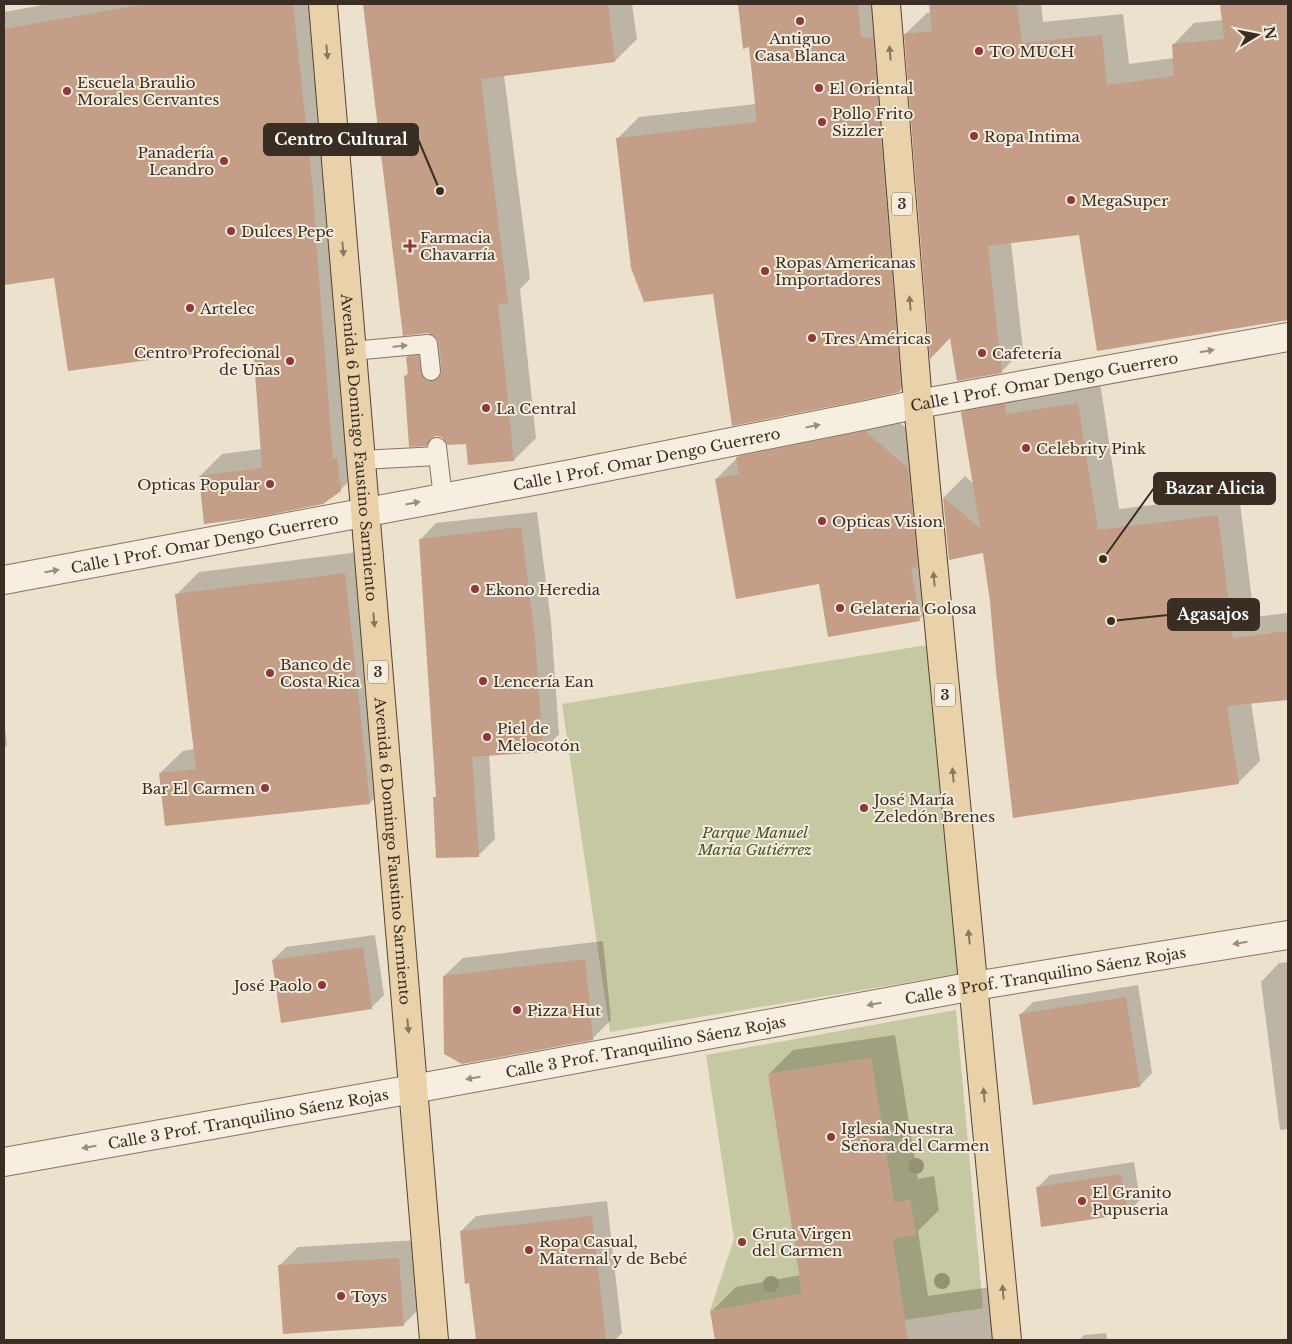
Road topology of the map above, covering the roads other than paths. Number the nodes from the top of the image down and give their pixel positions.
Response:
1 (323, 4) edge
2 (886, 4) edge
3 (1288, 337) edge
4 (352, 351) junction
5 (431, 371) dead end
6 (918, 404) junction
7 (360, 460) junction
8 (443, 498) junction
9 (365, 513) junction
10 (4, 580) edge
11 (1288, 935) edge
12 (974, 986) junction
13 (413, 1089) junction
14 (4, 1162) edge
15 (434, 1340) edge
16 (1007, 1340) edge

1 -> 4 main road, Avenida 6 Domingo Faustino Sarmiento / 3
6 -> 2 main road, 3
6 -> 3 street, Calle 1 Prof. Omar Dengo Guerrero
4 -> 5 lane
4 - 7 main road, Avenida 6 Domingo Faustino Sarmiento / 3
8 -> 6 street, Calle 1 Prof. Omar Dengo Guerrero
12 -> 6 main road, 3
7 - 8 lane
7 - 9 main road, Avenida 6 Domingo Faustino Sarmiento / 3
9 -> 8 street, Calle 1 Prof. Omar Dengo Guerrero
10 -> 9 street, Calle 1 Prof. Omar Dengo Guerrero
9 -> 13 main road, Avenida 6 Domingo Faustino Sarmiento / 3
11 -> 12 street, Calle 3 Prof. Tranquilino Sáenz Rojas
12 -> 13 street, Calle 3 Prof. Tranquilino Sáenz Rojas
16 -> 12 main road, 3
13 -> 14 street, Calle 3 Prof. Tranquilino Sáenz Rojas
13 - 15 main road, Avenida 6 Domingo Faustino Sarmiento / 3

